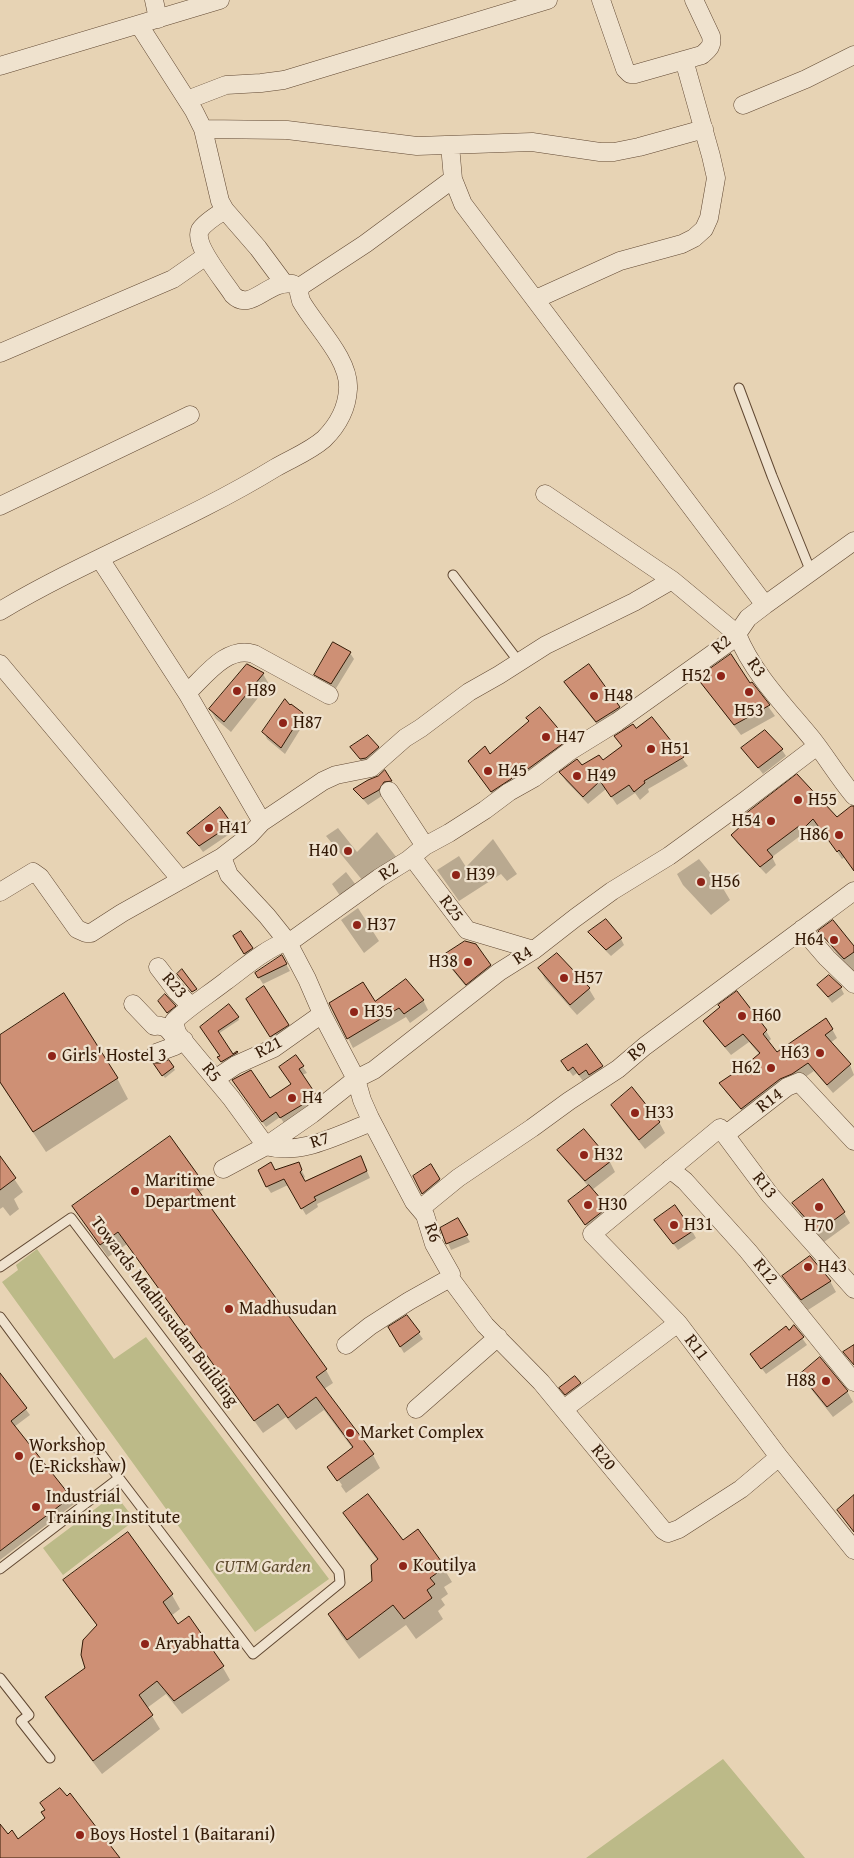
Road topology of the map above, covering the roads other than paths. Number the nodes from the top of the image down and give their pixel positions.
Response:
1 (154, 0) edge
2 (220, 0) edge
3 (548, 0) edge
4 (601, 0) edge
5 (694, 0) edge
6 (158, 19) junction
7 (139, 25) junction
8 (854, 55) edge
9 (684, 60) junction
10 (0, 66) edge
11 (187, 100) junction
12 (743, 105) dead end
13 (203, 129) junction
14 (704, 129) junction
15 (450, 146) junction
16 (453, 179) junction
17 (225, 210) junction
18 (206, 256) junction
19 (292, 285) junction
20 (536, 299) junction
21 (0, 353) edge
22 (739, 388) dead end
23 (190, 415) dead end
24 (545, 494) dead end
25 (0, 506) edge
26 (854, 540) edge
27 (100, 559) junction
28 (811, 572) junction
29 (453, 575) dead end
30 (672, 580) junction
31 (765, 605) junction
32 (0, 611) edge
33 (737, 634) junction
34 (520, 662) junction
35 (0, 664) edge
36 (187, 693) junction
37 (329, 695) dead end
38 (817, 746) junction
39 (389, 791) dead end
40 (854, 796) edge
41 (262, 822) junction
42 (425, 846) junction
43 (222, 857) junction
44 (412, 857) junction
45 (181, 880) junction
46 (854, 891) edge
47 (0, 892) edge
48 (802, 929) junction
49 (287, 941) junction
50 (534, 950) junction
51 (158, 967) dead end
52 (854, 984) edge
53 (133, 1004) dead end
54 (191, 1006) junction
55 (322, 1014) junction
56 (170, 1024) junction
57 (182, 1042) junction
58 (156, 1053) dead end
59 (215, 1079) junction
60 (356, 1079) junction
61 (372, 1122) junction
62 (725, 1135) junction
63 (854, 1141) edge
64 (266, 1146) junction
65 (223, 1169) dead end
66 (670, 1169) junction
67 (420, 1209) junction
68 (0, 1267) edge
69 (450, 1278) junction
70 (854, 1290) edge
71 (0, 1317) edge
72 (678, 1323) junction
73 (498, 1337) junction
74 (346, 1346) dead end
75 (854, 1382) edge
76 (416, 1409) dead end
77 (564, 1409) junction
78 (779, 1457) junction
79 (119, 1478) junction
80 (854, 1550) edge
81 (0, 1570) edge
82 (0, 1678) edge
83 (50, 1758) dead end

1 - 6 street
2 - 6 street
3 - 11 street
4 - 9 street
5 - 9 street
6 - 7 street
7 - 10 street
7 - 11 street
8 - 12 street
9 - 14 street
11 - 13 street
13 - 15 street
13 - 17 street
14 - 15 street
14 - 20 street
15 - 16 street
16 - 19 street
16 - 20 street
17 - 18 street
17 - 19 street
18 - 19 street
18 - 21 street
19 - 27 street
20 - 31 street
22 - 28 lane
23 - 25 street
24 - 30 street, R2
26 - 28 street
27 - 32 street
27 - 36 street
28 - 31 street
29 - 34 lane
30 - 33 street, R2
30 - 34 street
31 - 33 street
33 - 38 street, R3
33 - 42 street, R2
34 - 41 street
35 - 45 street
36 - 37 street
36 - 41 street
38 - 40 street, R3
38 - 50 street, R4
39 - 42 street
41 - 43 street
42 - 44 street, R2
43 - 45 street
43 - 49 street
44 - 49 street, R2
44 - 50 street, R25
45 - 47 street
46 - 48 street, R9
48 - 52 street
48 - 67 street, R9
49 - 54 street
49 - 55 street
50 - 60 street, R4
51 - 54 street, R23
53 - 56 street
54 - 56 street
55 - 59 street, R21
55 - 60 street
56 - 57 street, R5
57 - 58 street
57 - 59 street, R5
59 - 64 street, R5
60 - 61 street, R6
60 - 64 street
61 - 64 street, R7
61 - 67 street, R6
62 - 63 street, R14
62 - 66 street
62 - 70 street, R13
64 - 65 street
66 - 72 street, R11
66 - 75 street, R12
67 - 69 street, R6
68 - 79 lane, Towards Madhusudan Building
69 - 73 street, R20
69 - 74 street
71 - 79 lane
72 - 77 street
72 - 78 street, R11
73 - 76 street
73 - 77 street, R20
77 - 78 street, R20
78 - 80 street, R11
79 - 81 lane
82 - 83 lane

